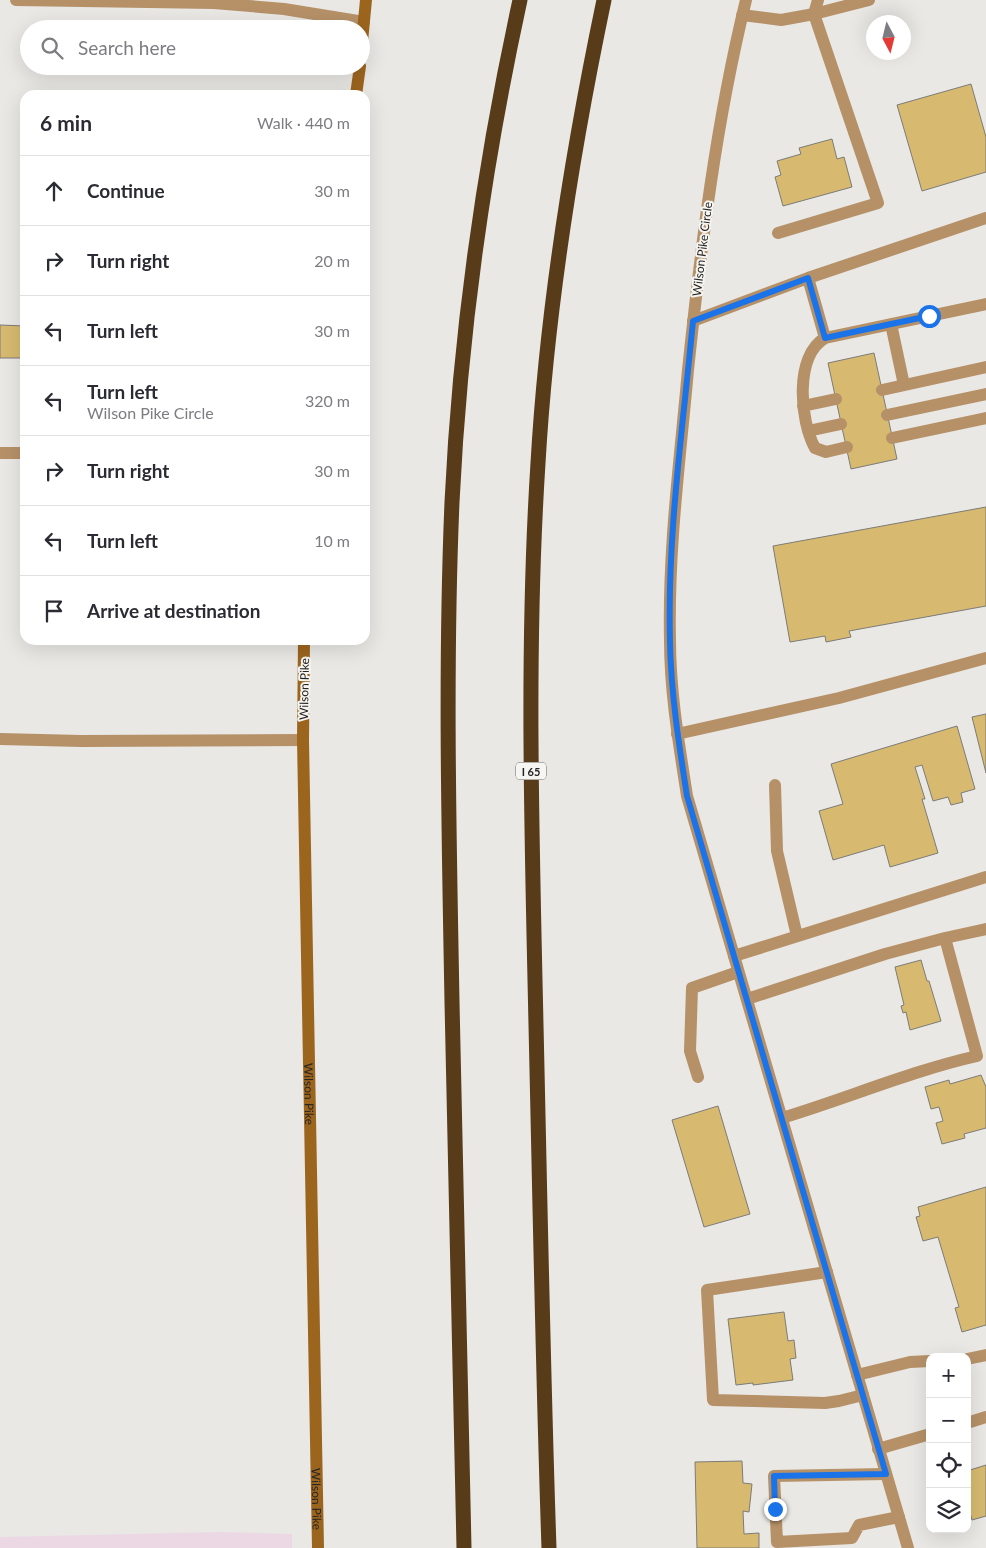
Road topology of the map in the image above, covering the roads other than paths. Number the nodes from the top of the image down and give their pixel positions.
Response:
1 (16, 0) edge
2 (366, 0) edge
3 (520, 0) edge
4 (604, 0) edge
5 (746, 0) edge
6 (818, 0) edge
7 (868, 0) edge
8 (814, 14) junction
9 (742, 15) junction
10 (352, 20) edge
11 (364, 20) edge
12 (359, 75) edge
13 (357, 90) edge
14 (986, 218) edge
15 (778, 233) dead end
16 (808, 278) junction
17 (986, 304) edge
18 (693, 321) junction
19 (891, 324) junction
20 (825, 338) junction
21 (986, 368) edge
22 (904, 385) junction
23 (882, 390) dead end
24 (986, 394) edge
25 (836, 399) dead end
26 (803, 406) junction
27 (887, 414) dead end
28 (986, 418) edge
29 (841, 424) dead end
30 (808, 431) junction
31 (892, 438) dead end
32 (847, 447) dead end
33 (0, 453) edge
34 (20, 453) edge
35 (304, 645) edge
36 (986, 658) edge
37 (677, 734) junction
38 (0, 739) edge
39 (303, 740) junction
40 (775, 785) dead end
41 (986, 877) edge
42 (986, 929) edge
43 (797, 936) junction
44 (945, 938) junction
45 (734, 956) junction
46 (738, 972) junction
47 (747, 999) junction
48 (982, 1056) edge
49 (698, 1077) dead end
50 (782, 1118) junction
51 (827, 1272) junction
52 (986, 1354) edge
53 (971, 1358) edge
54 (926, 1361) edge
55 (857, 1375) junction
56 (863, 1394) junction
57 (986, 1417) edge
58 (971, 1422) edge
59 (926, 1435) edge
60 (878, 1449) junction
61 (886, 1474) junction
62 (899, 1517) junction
63 (318, 1548) edge
64 (464, 1548) edge
65 (549, 1548) edge
66 (908, 1548) edge

1 - 10 street
2 - 11 main road
3 - 64 highway
4 - 65 highway, I 65
5 - 9 street, Wilson Pike Circle
6 - 8 street
7 - 8 street
8 - 9 street
8 - 15 street
9 - 18 street, Wilson Pike Circle
12 - 13 main road
14 - 16 street
16 - 18 street
16 - 20 street
17 - 19 street
18 - 37 street, Wilson Pike Circle
19 - 20 street
19 - 22 street
20 - 26 street
21 - 22 street
22 - 23 street
24 - 27 street
25 - 26 street
26 - 30 street
28 - 31 street
29 - 30 street
30 - 32 street
33 - 34 street
35 - 39 main road, Wilson Pike
36 - 37 street
37 - 45 street, Wilson Pike Circle
38 - 39 street
39 - 63 main road, Wilson Pike
40 - 43 street
41 - 43 street
42 - 44 street
43 - 45 street
44 - 47 street
44 - 48 street
45 - 46 street, Wilson Pike Circle
46 - 47 street, Wilson Pike Circle
46 - 49 street
47 - 50 street, Wilson Pike Circle
48 - 50 street
50 - 51 street, Wilson Pike Circle
51 - 55 street, Wilson Pike Circle
51 - 56 street
52 - 53 street
54 - 55 street
55 - 56 street, Wilson Pike Circle
56 - 60 street, Wilson Pike Circle
57 - 58 street
59 - 60 street
60 - 61 street, Wilson Pike Circle
61 - 62 street, Wilson Pike Circle
61 - 62 street
62 - 66 street, Wilson Pike Circle

